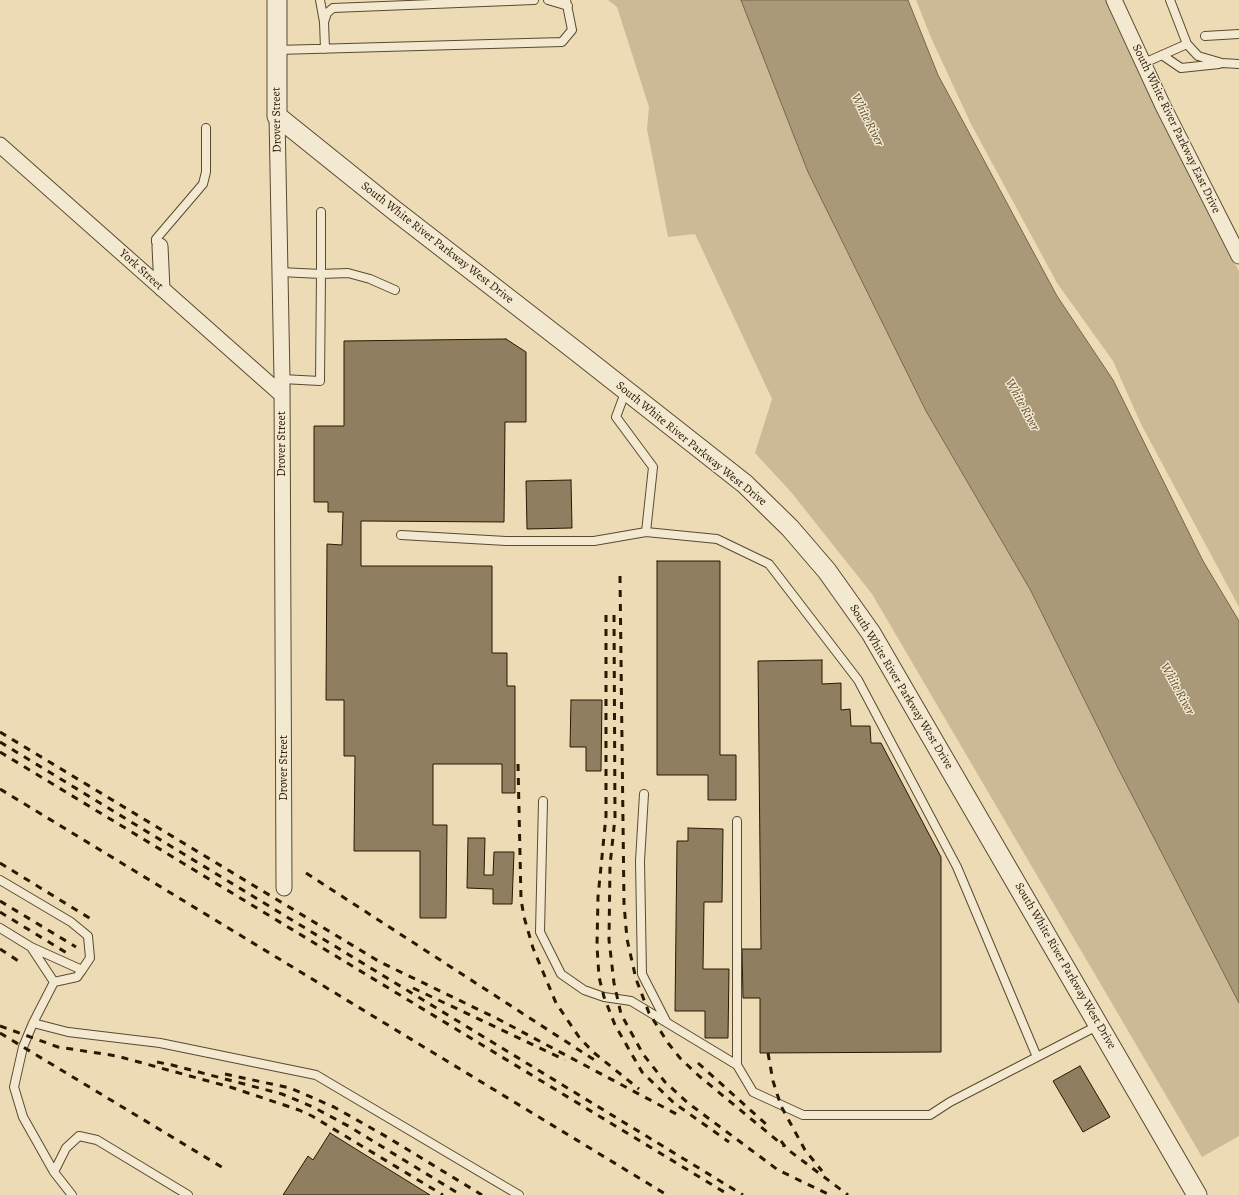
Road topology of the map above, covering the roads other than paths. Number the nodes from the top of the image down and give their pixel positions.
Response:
1 (277, 0) edge
2 (320, 0) edge
3 (534, 0) edge
4 (548, 0) edge
5 (1114, 0) edge
6 (1170, 0) edge
7 (567, 3) edge
8 (324, 22) junction
9 (1239, 34) edge
10 (1205, 36) dead end
11 (1187, 44) junction
12 (325, 49) junction
13 (277, 50) junction
14 (1162, 55) junction
15 (1144, 63) junction
16 (1222, 64) junction
17 (1239, 64) edge
18 (277, 116) junction
19 (206, 128) dead end
20 (0, 145) edge
21 (321, 212) dead end
22 (160, 246) joint
23 (1239, 256) edge
24 (280, 272) junction
25 (321, 274) junction
26 (162, 289) junction
27 (395, 290) dead end
28 (282, 379) junction
29 (626, 390) junction
30 (282, 395) junction
31 (646, 532) junction
32 (401, 534) dead end
33 (644, 794) dead end
34 (543, 801) dead end
35 (737, 821) dead end
36 (0, 880) edge
37 (284, 888) dead end
38 (0, 928) edge
39 (31, 948) junction
40 (82, 970) junction
41 (54, 982) junction
42 (33, 1023) junction
43 (667, 1024) junction
44 (1099, 1025) junction
45 (1037, 1057) junction
46 (737, 1066) junction
47 (54, 1172) junction
48 (72, 1195) edge
49 (188, 1195) edge
50 (519, 1195) edge
51 (1197, 1195) edge

1 - 13 street, Drover Street
2 - 8 lane
3 - 8 lane
4 - 7 lane
5 - 15 street, South White River Parkway East Drive
6 - 11 lane
7 - 12 lane
8 - 12 lane
9 - 10 lane
11 - 14 lane
11 - 16 lane
12 - 13 lane
13 - 18 street, Drover Street
14 - 15 lane
14 - 16 lane
15 - 23 street, South White River Parkway East Drive
16 - 17 lane
18 - 24 street, Drover Street
18 - 29 street, South White River Parkway West Drive
19 - 22 lane
20 - 26 street, York Street
21 - 25 lane
22 - 26 street
24 - 25 lane
24 - 28 street, Drover Street
25 - 27 lane
25 - 28 lane
26 - 30 street, York Street
28 - 30 street, Drover Street
29 - 31 lane
29 - 44 street, South White River Parkway West Drive
30 - 37 street, Drover Street
31 - 32 lane
31 - 45 lane
33 - 43 lane
34 - 43 lane
35 - 46 lane
36 - 40 lane
38 - 39 lane
39 - 40 lane
39 - 41 lane
40 - 41 lane
41 - 42 lane
42 - 47 lane
42 - 50 lane
43 - 46 lane
44 - 45 lane
44 - 51 street, South White River Parkway West Drive
45 - 46 lane
47 - 48 lane
47 - 49 lane

